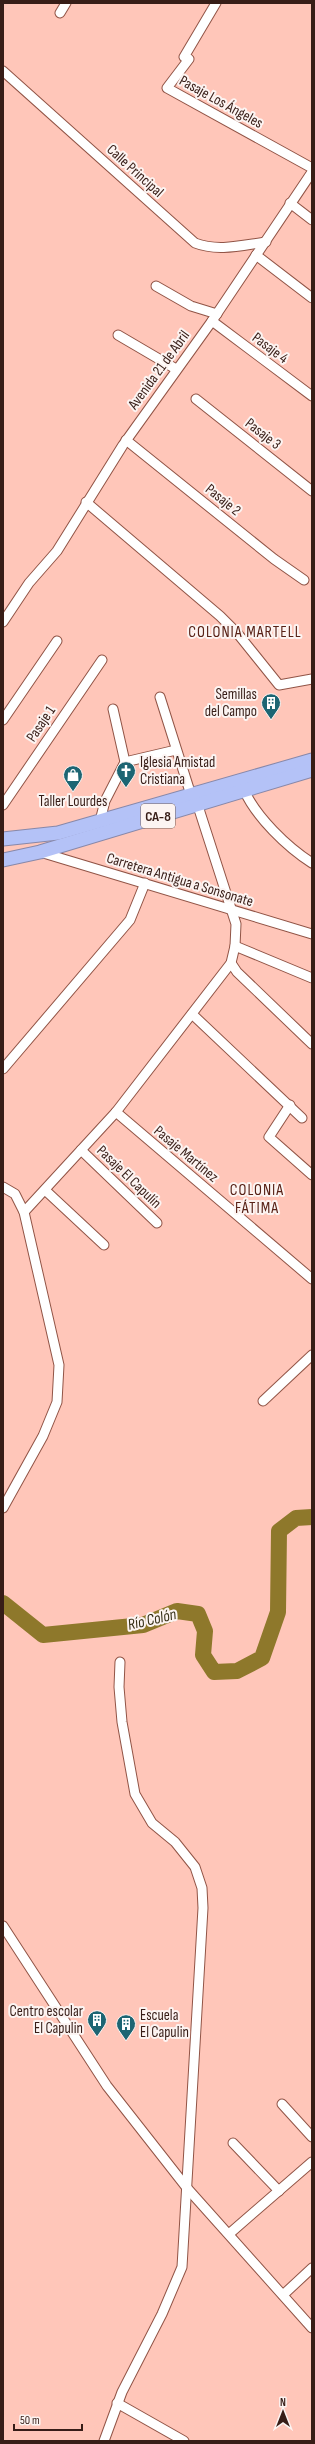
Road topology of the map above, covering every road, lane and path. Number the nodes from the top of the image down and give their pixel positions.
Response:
1 (66, 3) edge
2 (216, 3) edge
3 (60, 13) dead end
4 (3, 71) edge
5 (312, 168) edge
6 (312, 172) edge
7 (290, 203) junction
8 (312, 220) edge
9 (266, 242) junction
10 (256, 255) junction
11 (156, 286) dead end
12 (312, 298) edge
13 (214, 318) junction
14 (118, 335) dead end
15 (176, 370) junction
16 (312, 396) edge
17 (196, 400) dead end
18 (126, 440) junction
19 (312, 490) edge
20 (86, 502) junction
21 (304, 580) dead end
22 (3, 622) edge
23 (57, 641) dead end
24 (102, 660) dead end
25 (312, 679) edge
26 (160, 697) dead end
27 (113, 709) dead end
28 (3, 720) edge
29 (176, 750) junction
30 (312, 760) edge
31 (125, 762) junction
32 (312, 770) edge
33 (244, 790) junction
34 (194, 799) junction
35 (3, 804) edge
36 (100, 821) junction
37 (3, 839) edge
38 (40, 852) junction
39 (3, 860) edge
40 (312, 863) edge
41 (145, 883) junction
42 (234, 911) junction
43 (312, 934) edge
44 (235, 946) junction
45 (231, 962) junction
46 (312, 978) edge
47 (192, 1014) junction
48 (312, 1044) edge
49 (3, 1069) edge
50 (290, 1105) junction
51 (116, 1112) junction
52 (302, 1118) dead end
53 (81, 1150) junction
54 (312, 1175) edge
55 (3, 1187) edge
56 (45, 1190) junction
57 (24, 1212) junction
58 (157, 1223) dead end
59 (104, 1245) dead end
60 (312, 1278) edge
61 (312, 1355) edge
62 (263, 1401) dead end
63 (3, 1508) edge
64 (120, 1662) dead end
65 (3, 1926) edge
66 (282, 2104) dead end
67 (312, 2137) edge
68 (233, 2143) dead end
69 (312, 2162) edge
70 (187, 2188) junction
71 (279, 2191) junction
72 (229, 2234) junction
73 (312, 2268) edge
74 (283, 2295) junction
75 (312, 2328) edge
76 (117, 2403) junction
77 (104, 2441) edge
78 (184, 2441) edge

1 - 3 street
2 - 5 street, Pasaje Los Ángeles
4 - 9 street, Calle Principal
6 - 7 street, Avenida 21 de Abril
7 - 8 street
7 - 9 street, Avenida 21 de Abril
9 - 10 street, Avenida 21 de Abril
10 - 12 street
10 - 13 street, Avenida 21 de Abril
11 - 13 street
13 - 15 street, Avenida 21 de Abril
13 - 16 street, Pasaje 4
14 - 15 street
15 - 18 street, Avenida 21 de Abril
17 - 19 street, Pasaje 3
18 - 20 street, Avenida 21 de Abril
18 - 21 street, Pasaje 2
20 - 22 street, Avenida 21 de Abril
20 - 25 street
23 - 28 street
24 - 35 street, Pasaje 1
26 - 29 street
27 - 31 street
29 - 31 street
29 - 34 street
30 - 34 highway, CA-8
31 - 36 street
32 - 33 highway, CA-8
33 - 34 highway, CA-8
33 - 40 street
34 - 36 highway, CA-8
34 - 38 highway, CA-8
34 - 42 street
36 - 37 highway, CA-8
38 - 39 highway, CA-8
38 - 41 street, Carretera Antigua a Sonsonate
41 - 42 street, Carretera Antigua a Sonsonate
41 - 49 street
42 - 43 street, Carretera Antigua a Sonsonate
42 - 44 street
44 - 45 street
44 - 46 street
45 - 47 street
45 - 48 street
47 - 50 street
47 - 51 street
50 - 52 street
50 - 54 street
51 - 53 street
51 - 60 street, Pasaje Martínez
53 - 56 street
53 - 58 street, Pasaje El Capulín
55 - 57 street
56 - 57 street
56 - 59 street
57 - 63 street
61 - 62 street
64 - 70 street
65 - 70 street
66 - 67 street
68 - 71 street
69 - 71 street
70 - 72 street
70 - 76 street
71 - 72 street
72 - 74 street
73 - 74 street
74 - 75 street
76 - 77 street
76 - 78 street

